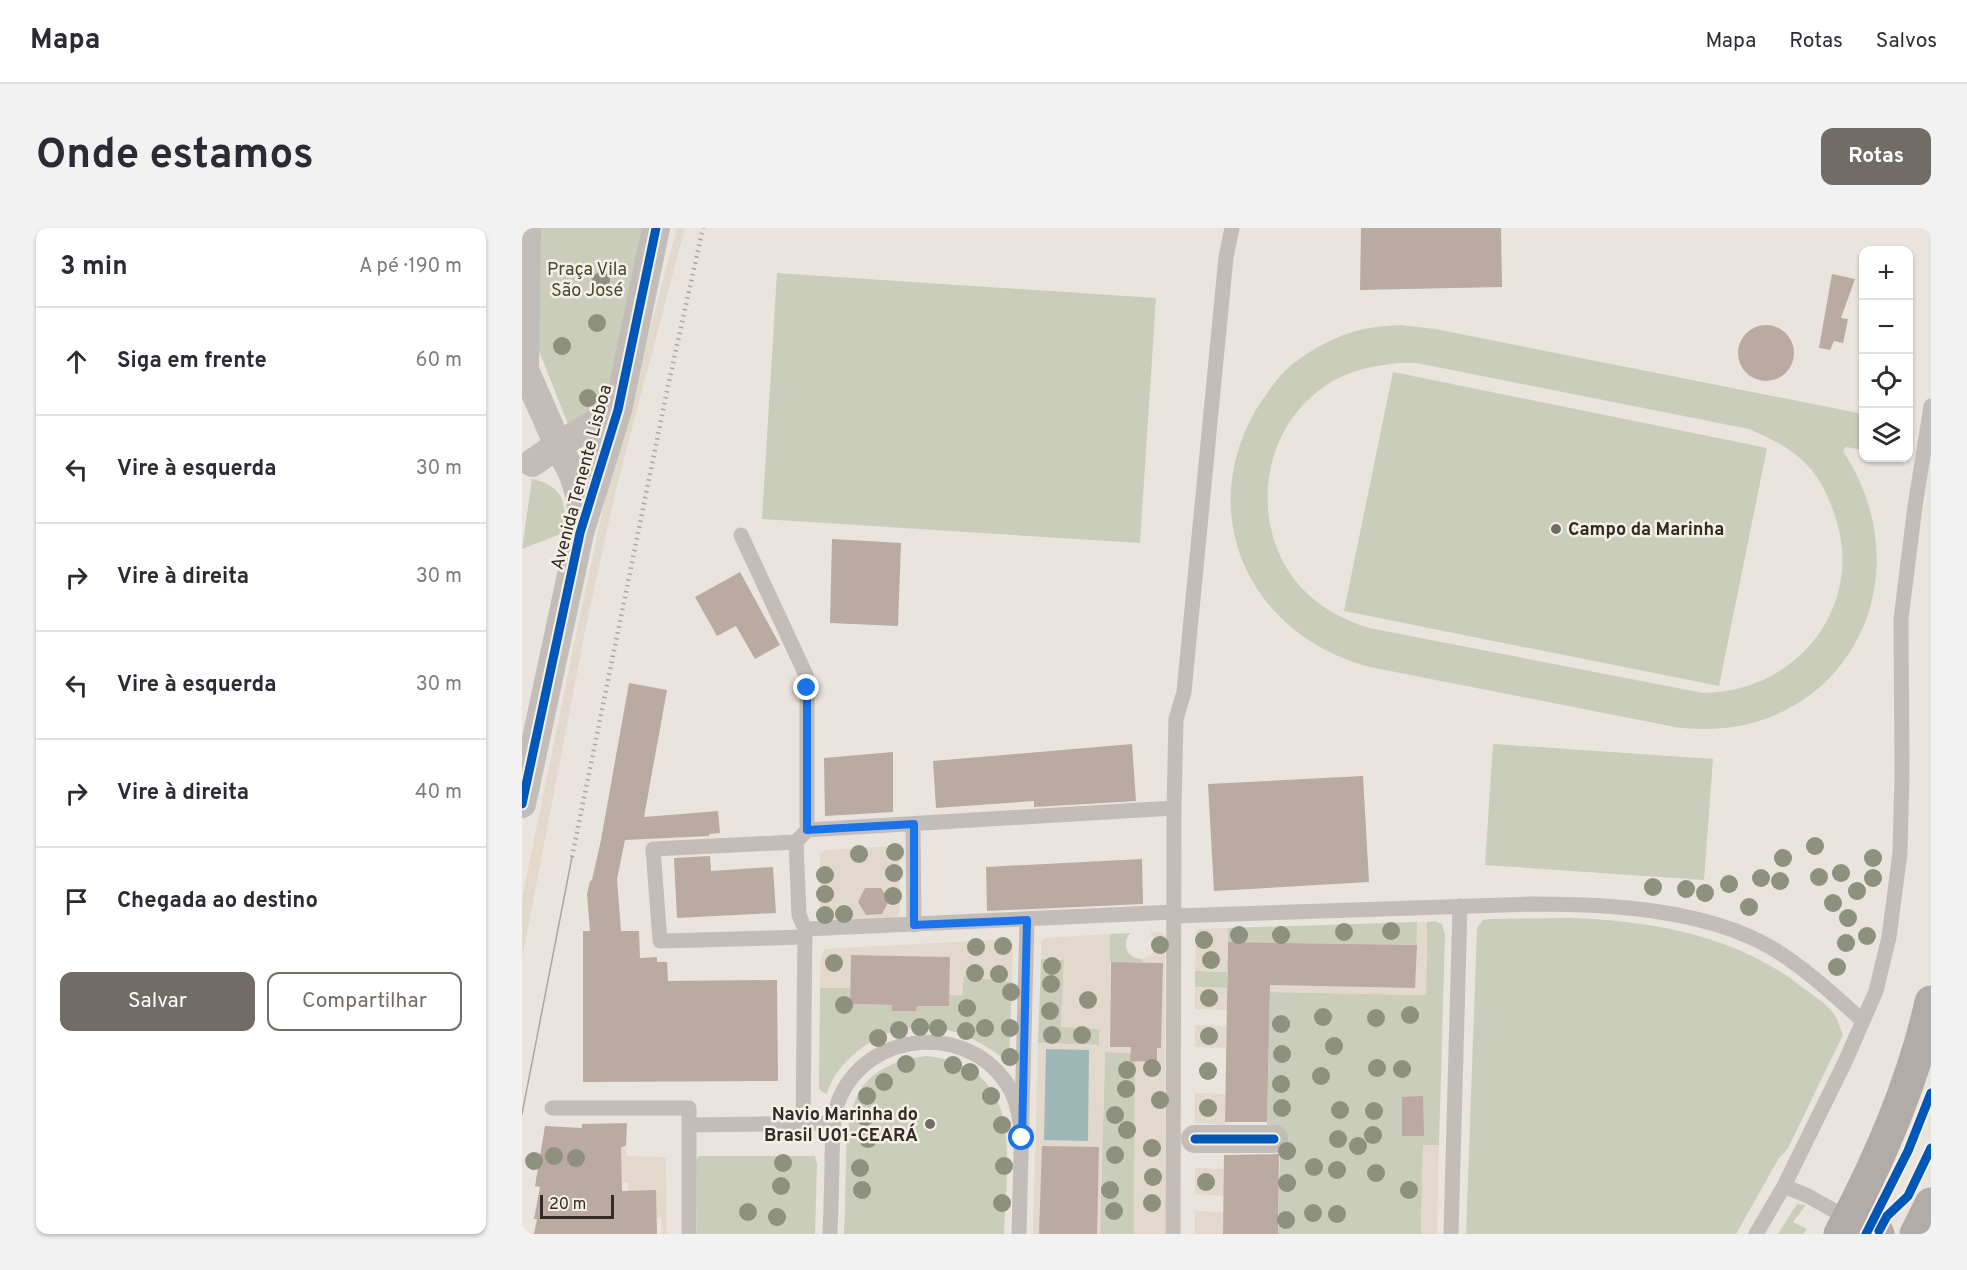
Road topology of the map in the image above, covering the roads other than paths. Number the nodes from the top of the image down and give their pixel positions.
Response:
1 (528, 228) edge
2 (656, 228) edge
3 (1232, 228) edge
4 (524, 277) edge
5 (524, 370) edge
6 (1931, 406) edge
7 (618, 410) junction
8 (558, 445) junction
9 (527, 463) edge
10 (573, 475) junction
11 (580, 533) junction
12 (741, 535) dead end
13 (522, 804) edge
14 (1174, 808) junction
15 (914, 824) junction
16 (801, 836) junction
17 (1460, 906) junction
18 (1175, 914) junction
19 (1027, 920) junction
20 (914, 925) junction
21 (805, 933) junction
22 (1931, 1002) edge
23 (1863, 1021) junction
24 (552, 1108) dead end
25 (833, 1123) junction
26 (803, 1124) junction
27 (689, 1125) junction
28 (1022, 1138) junction
29 (1184, 1138) junction
30 (1274, 1139) dead end
31 (1784, 1186) junction
32 (1931, 1204) edge
33 (1855, 1230) edge
34 (689, 1234) edge
35 (830, 1234) edge
36 (1020, 1234) edge
37 (1173, 1234) edge
38 (1451, 1234) edge
39 (1756, 1234) edge
40 (1916, 1234) edge

1 - 4 street
2 - 7 street, Avenida Tenente Lisboa
3 - 14 lane
4 - 5 street
5 - 8 street
6 - 23 lane
7 - 8 street
7 - 11 street, Avenida Tenente Lisboa
8 - 9 street
8 - 10 street
9 - 10 street
10 - 11 street
11 - 13 street, Avenida Tenente Lisboa
12 - 16 lane
14 - 15 lane
14 - 18 lane
15 - 16 lane
15 - 20 lane
16 - 21 lane
16 - 21 lane
17 - 18 lane
17 - 23 lane
17 - 38 lane
18 - 19 lane
18 - 29 lane
19 - 20 lane
19 - 28 lane
20 - 21 lane
21 - 26 lane
22 - 33 main road
23 - 31 lane
24 - 27 lane
25 - 26 lane
25 - 28 lane
25 - 35 lane
26 - 27 lane
27 - 34 lane
28 - 36 lane
29 - 30 street
29 - 37 lane
31 - 33 lane
31 - 39 lane
32 - 40 main road

